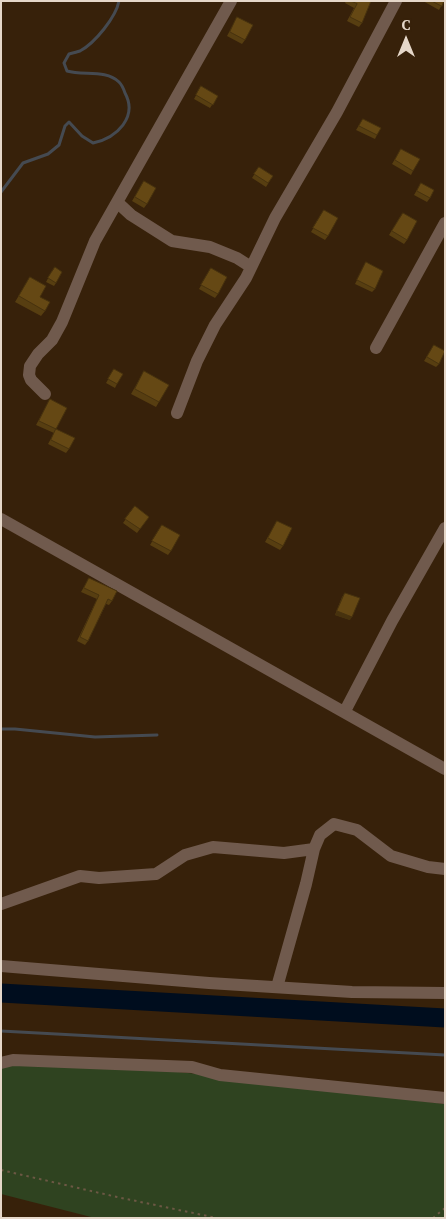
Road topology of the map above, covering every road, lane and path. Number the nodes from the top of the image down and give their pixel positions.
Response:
1 (231, 1) edge
2 (396, 1) edge
3 (117, 202) junction
4 (445, 223) edge
5 (251, 267) junction
6 (376, 348) dead end
7 (45, 394) dead end
8 (177, 413) dead end
9 (1, 519) edge
10 (445, 528) edge
11 (345, 711) junction
12 (445, 769) edge
13 (314, 849) junction
14 (445, 868) edge
15 (1, 904) edge
16 (1, 966) edge
17 (277, 987) junction
18 (445, 994) edge
19 (1, 1063) edge
20 (445, 1098) edge
21 (1, 1170) edge
22 (445, 1208) edge
23 (217, 1218) edge
24 (433, 1218) edge

1 - 3 street
2 - 5 street
3 - 5 street
3 - 7 street
4 - 6 street
5 - 8 street
9 - 11 street
10 - 11 street
11 - 12 street
13 - 14 street
13 - 15 street
13 - 17 street
16 - 17 street
17 - 18 street
19 - 20 street
21 - 23 path
22 - 24 path

